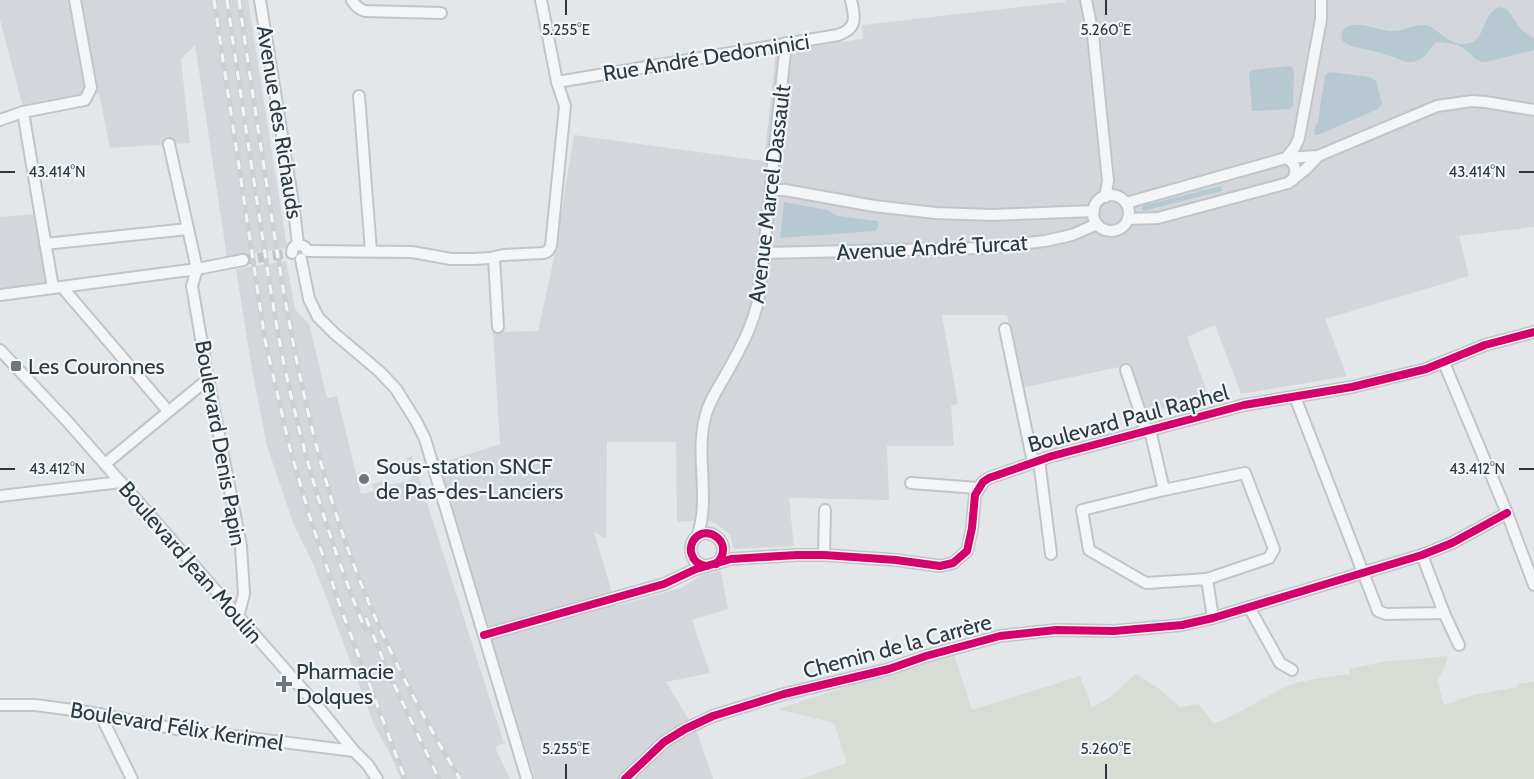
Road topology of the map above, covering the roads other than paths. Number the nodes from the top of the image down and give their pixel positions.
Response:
1 (75, 0) edge
2 (260, 0) edge
3 (352, 0) edge
4 (541, 0) edge
5 (851, 0) edge
6 (1086, 0) edge
7 (1322, 0) edge
8 (441, 13) dead end
9 (786, 43) junction
10 (557, 82) junction
11 (359, 96) dead end
12 (1534, 110) edge
13 (23, 112) junction
14 (0, 120) edge
15 (169, 144) dead end
16 (1318, 156) junction
17 (1286, 158) junction
18 (1293, 180) junction
19 (1108, 181) junction
20 (771, 190) junction
21 (1105, 197) junction
22 (1121, 200) junction
23 (1094, 211) junction
24 (1128, 219) junction
25 (1097, 224) junction
26 (188, 228) junction
27 (45, 244) junction
28 (371, 251) junction
29 (296, 252) junction
30 (764, 253) junction
31 (494, 258) junction
32 (243, 260) tunnel mouth
33 (197, 269) junction
34 (57, 288) junction
35 (0, 296) edge
36 (498, 327) dead end
37 (1005, 329) dead end
38 (1534, 332) edge
39 (0, 350) edge
40 (1444, 363) junction
41 (1126, 370) dead end
42 (208, 379) junction
43 (1295, 397) junction
44 (168, 411) junction
45 (1148, 430) junction
46 (1036, 461) junction
47 (105, 464) junction
48 (121, 482) junction
49 (911, 483) dead end
50 (978, 488) junction
51 (1164, 490) junction
52 (0, 496) edge
53 (825, 510) dead end
54 (703, 513) junction
55 (1507, 513) junction
56 (712, 534) junction
57 (697, 537) junction
58 (723, 546) junction
59 (1051, 554) dead end
60 (691, 555) junction
61 (824, 555) junction
62 (1422, 555) junction
63 (742, 557) junction
64 (711, 565) junction
65 (1363, 573) junction
66 (684, 575) junction
67 (1207, 579) junction
68 (1533, 581) edge
69 (1249, 607) junction
70 (1444, 613) junction
71 (238, 616) junction
72 (1213, 618) junction
73 (484, 635) junction
74 (1460, 645) dead end
75 (1292, 670) dead end
76 (0, 705) edge
77 (100, 714) junction
78 (354, 750) junction
79 (132, 779) edge
80 (377, 779) edge
81 (527, 779) edge
82 (625, 779) edge

1 - 13 street
2 - 29 street, Avenue des Richauds
3 - 8 street
4 - 10 street
5 - 9 street, Rue André Dedominici
6 - 19 street
7 - 17 street
9 - 10 street, Rue André Dedominici
9 - 20 street, Avenue Marcel Dassault
10 - 31 street
11 - 28 street
12 - 16 street
13 - 14 street
13 - 27 street
15 - 26 street, Boulevard Denis Papin
16 - 17 street
16 - 18 street
17 - 18 street
17 - 22 street
18 - 24 street
19 - 21 street
19 - 22 street
20 - 23 street, Avenue André Turcat
20 - 30 street, Avenue Marcel Dassault
21 - 22 street
21 - 23 street
22 - 24 street
23 - 25 street
24 - 25 street
25 - 30 street, Avenue André Turcat
26 - 27 street
26 - 33 street, Boulevard Denis Papin
27 - 34 street
28 - 29 street
28 - 31 street
29 - 73 street, Avenue des Richauds
30 - 54 street, Avenue Marcel Dassault
31 - 36 street
32 - 33 street
33 - 34 street
33 - 42 street, Boulevard Denis Papin
34 - 35 street
34 - 44 street
37 - 46 street
38 - 40 street, Boulevard Paul Raphel
39 - 47 street, Boulevard Jean Moulin
40 - 43 street, Boulevard Paul Raphel
40 - 55 street
41 - 45 street
42 - 44 street
42 - 71 street, Boulevard Denis Papin
43 - 45 street, Boulevard Paul Raphel
43 - 65 street
44 - 47 street
45 - 46 street, Boulevard Paul Raphel
45 - 51 street
46 - 50 street, Boulevard Paul Raphel
46 - 59 street
47 - 48 street, Boulevard Jean Moulin
48 - 52 street
48 - 71 street, Boulevard Jean Moulin
49 - 50 street
50 - 61 street
51 - 67 street
51 - 67 street
53 - 61 street
54 - 56 street, Avenue Marcel Dassault
54 - 57 street, Avenue Marcel Dassault
55 - 62 street, Chemin de la Carrère
55 - 68 street
56 - 57 street
56 - 58 street
57 - 60 street
58 - 63 street
58 - 64 street
60 - 64 street
60 - 66 street
61 - 63 street
62 - 65 street, Chemin de la Carrère
62 - 70 street
63 - 64 street
64 - 66 street
65 - 69 street, Chemin de la Carrère
65 - 70 street
66 - 73 street
67 - 72 street
69 - 72 street, Chemin de la Carrère
69 - 75 street
70 - 74 street
71 - 78 street, Boulevard Jean Moulin
72 - 82 street, Chemin de la Carrère
73 - 81 street, Avenue des Richauds
76 - 77 street, Boulevard Félix Kerimel
77 - 78 street, Boulevard Félix Kerimel
77 - 79 street
78 - 80 street, Boulevard Jean Moulin

